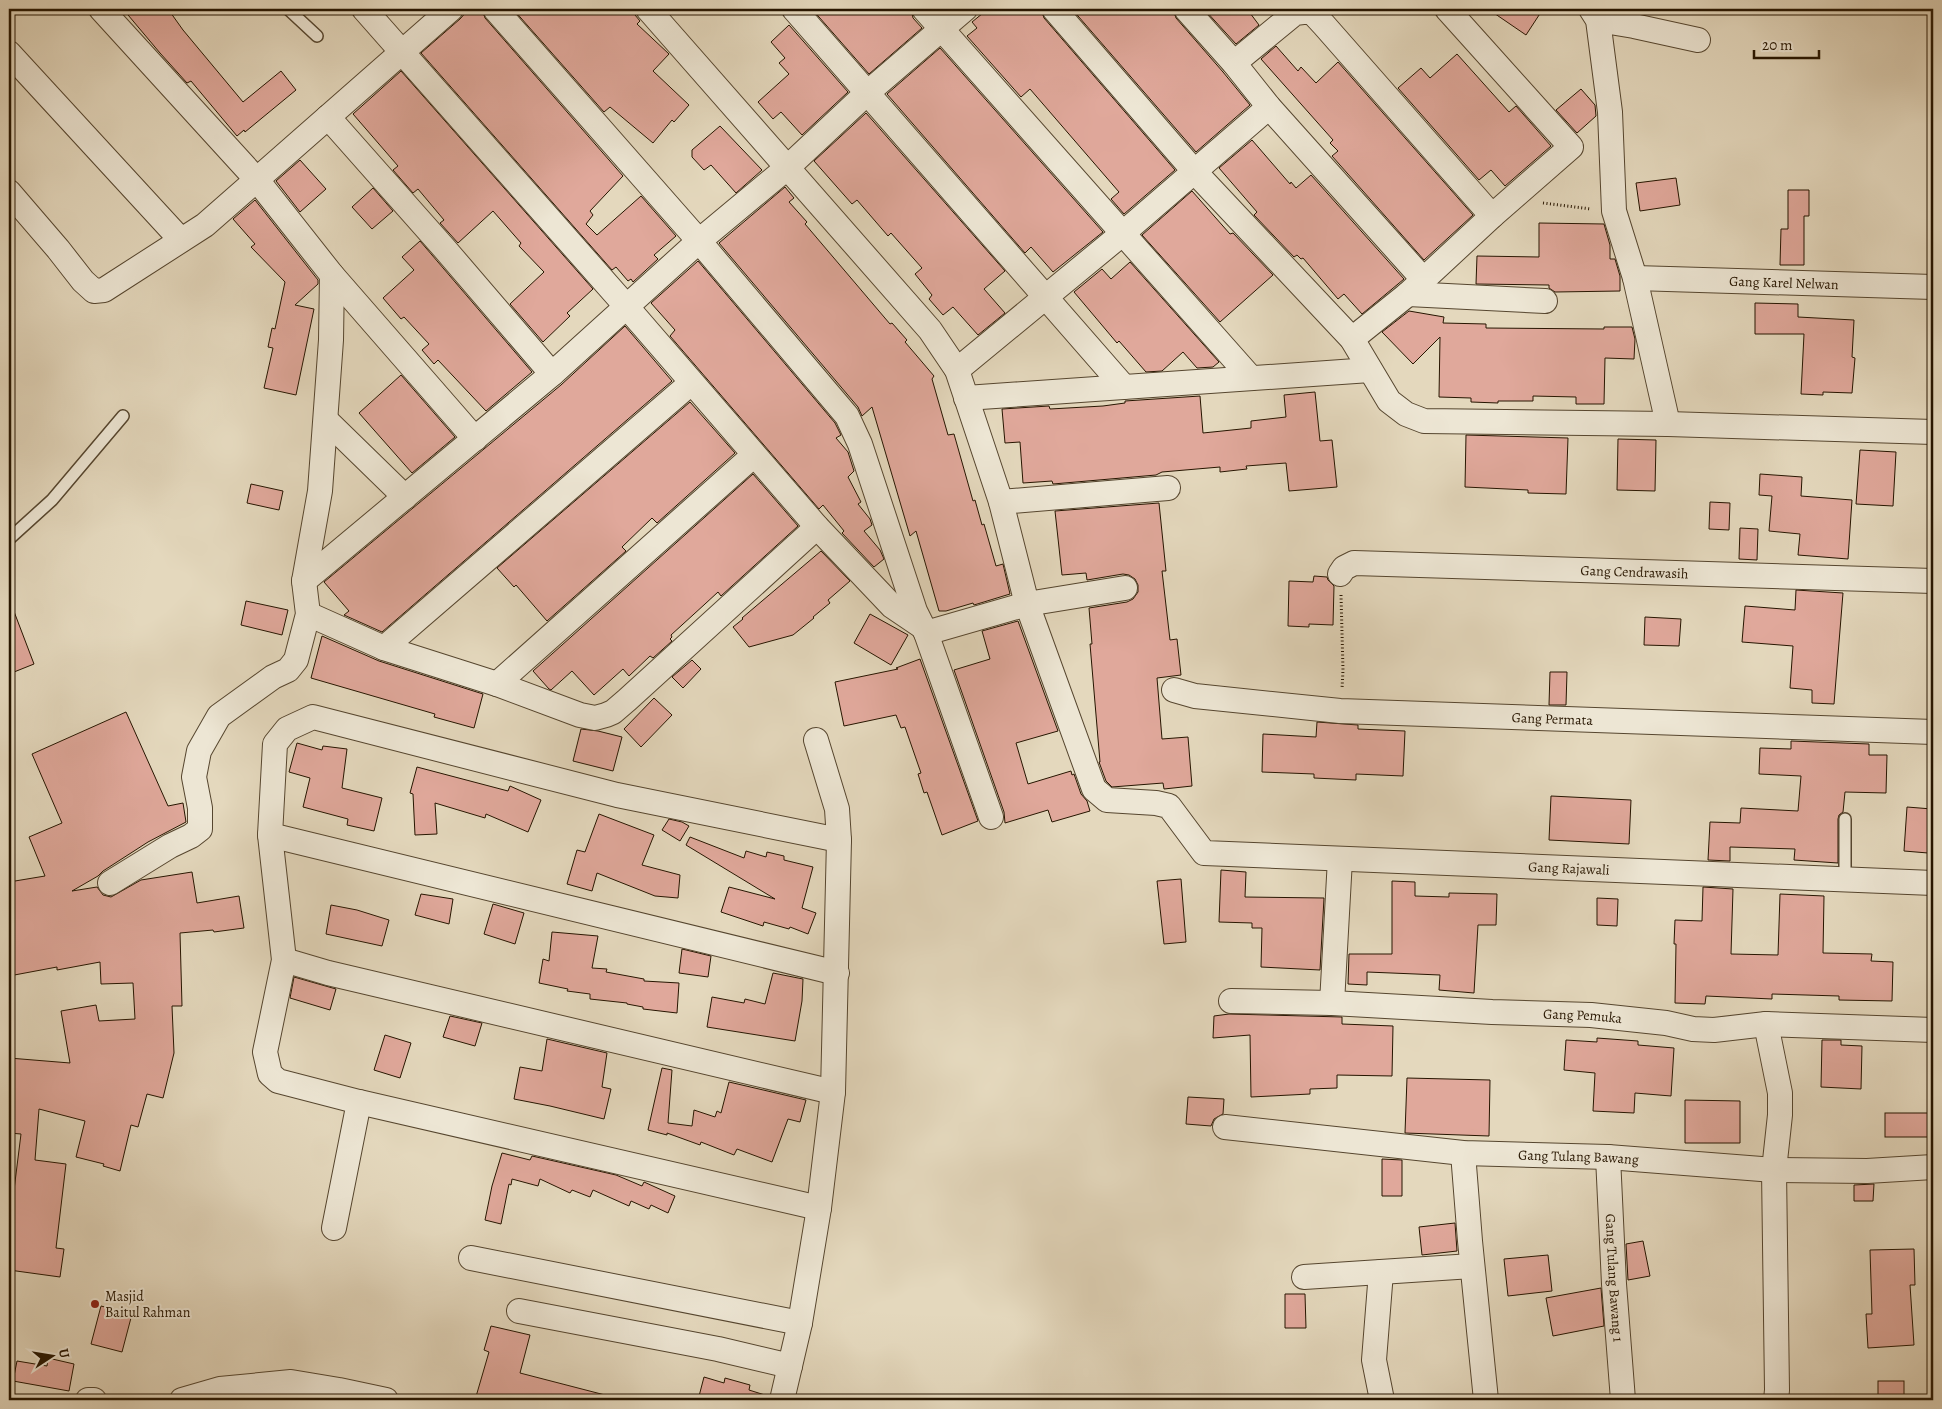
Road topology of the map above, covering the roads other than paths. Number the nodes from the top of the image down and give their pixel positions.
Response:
1 (101, 9) edge
2 (288, 9) edge
3 (364, 9) edge
4 (451, 9) edge
5 (495, 9) edge
6 (648, 9) edge
7 (794, 9) edge
8 (924, 9) edge
9 (965, 9) edge
10 (1054, 9) edge
11 (1186, 9) edge
12 (1447, 9) edge
13 (1594, 14) edge
14 (942, 29) junction
15 (317, 36) dead end
16 (1698, 40) dead end
17 (402, 51) junction
18 (9, 53) edge
19 (1234, 63) junction
20 (867, 93) junction
21 (1269, 107) junction
22 (328, 117) junction
23 (788, 167) junction
24 (1194, 171) junction
25 (257, 180) junction
26 (9, 192) edge
27 (1492, 216) junction
28 (1122, 234) junction
29 (181, 240) junction
30 (699, 241) junction
31 (332, 275) junction
32 (1635, 278) junction
33 (1416, 287) junction
34 (1933, 287) edge
35 (1046, 298) junction
36 (1545, 301) dead end
37 (626, 306) junction
38 (1352, 339) junction
39 (957, 370) junction
40 (1370, 370) junction
41 (552, 374) junction
42 (1251, 378) junction
43 (691, 383) junction
44 (1124, 387) junction
45 (966, 398) junction
46 (123, 416) dead end
47 (326, 420) junction
48 (1668, 424) junction
49 (1933, 432) edge
50 (475, 439) junction
51 (754, 456) junction
52 (1168, 488) dead end
53 (406, 497) junction
54 (1001, 502) junction
55 (817, 527) junction
56 (9, 539) edge
57 (1340, 574) road end
58 (304, 581) junction
59 (1933, 581) edge
60 (1125, 588) dead end
61 (1027, 604) junction
62 (308, 614) junction
63 (924, 630) junction
64 (384, 648) junction
65 (497, 684) junction
66 (1174, 690) dead end
67 (1933, 732) edge
68 (816, 740) dead end
69 (990, 817) dead end
70 (1845, 819) dead end
71 (270, 835) junction
72 (839, 840) junction
73 (1340, 859) junction
74 (1845, 880) junction
75 (110, 883) dead end
76 (1933, 883) edge
77 (284, 960) junction
78 (836, 973) junction
79 (1231, 1001) dead end
80 (1332, 1003) junction
81 (1766, 1024) junction
82 (1933, 1030) edge
83 (833, 1092) junction
84 (359, 1102) junction
85 (1225, 1127) dead end
86 (1463, 1153) junction
87 (1608, 1157) junction
88 (1933, 1167) edge
89 (1774, 1170) junction
90 (819, 1208) junction
91 (334, 1228) dead end
92 (472, 1258) dead end
93 (1472, 1266) junction
94 (1381, 1272) junction
95 (1304, 1277) dead end
96 (519, 1311) dead end
97 (800, 1323) junction
98 (790, 1366) junction
99 (290, 1391) edge
100 (88, 1400) edge
101 (94, 1400) edge
102 (182, 1400) edge
103 (386, 1400) edge
104 (782, 1400) edge
105 (1382, 1400) edge
106 (1486, 1400) edge
107 (1623, 1400) edge
108 (1776, 1400) edge

1 - 25 street
2 - 15 lane
3 - 17 street
4 - 17 street
5 - 30 street
6 - 23 street
7 - 20 street
8 - 14 street
9 - 14 street
10 - 24 street
11 - 19 street
12 - 27 street
13 - 16 street
13 - 32 street
14 - 20 street
14 - 28 street
17 - 22 street
17 - 37 street
18 - 29 street
19 - 21 street
19 - 27 street
20 - 23 street
20 - 35 street
21 - 24 street
21 - 33 street
22 - 25 street
22 - 41 street
23 - 30 street
23 - 39 street
24 - 28 street
24 - 38 street
25 - 29 street
25 - 31 street
26 - 29 street
27 - 33 street
28 - 35 street
28 - 42 street
30 - 37 street
30 - 63 street
31 - 47 street
31 - 50 street
32 - 34 street, Gang Karel Nelwan
32 - 48 street
33 - 36 street
33 - 38 street
35 - 39 street
35 - 44 street
37 - 41 street
37 - 43 street
38 - 40 street
39 - 45 street
40 - 42 street
40 - 48 street
41 - 50 street
42 - 44 street
43 - 51 street
43 - 64 street
44 - 45 street
45 - 54 street
46 - 56 lane
47 - 53 street
47 - 58 street
48 - 49 street
50 - 53 street
51 - 55 street
51 - 65 street
52 - 54 street
53 - 58 street
54 - 61 street
55 - 63 street
55 - 65 street
57 - 59 street, Gang Cendrawasih
58 - 62 street
60 - 61 street
61 - 63 street
61 - 73 street, Gang Rajawali
62 - 64 street
62 - 75 street
63 - 69 street
64 - 65 street
66 - 67 street, Gang Permata
68 - 72 street
70 - 74 lane
71 - 72 street
71 - 77 street
71 - 78 street
72 - 78 street
73 - 74 street, Gang Rajawali
73 - 80 street
74 - 76 street, Gang Rajawali
77 - 83 street
77 - 84 street
78 - 83 street
79 - 80 street, Gang Pemuka
80 - 81 street, Gang Pemuka
81 - 82 street, Gang Pemuka
81 - 89 street
83 - 90 street
84 - 90 street
84 - 91 street
85 - 86 street, Gang Tulang Bawang
86 - 87 street, Gang Tulang Bawang
86 - 93 street
87 - 89 street, Gang Tulang Bawang
87 - 107 street, Gang Tulang Bawang 1
88 - 89 street, Gang Tulang Bawang
89 - 108 street
90 - 97 street
92 - 97 street
93 - 94 street
93 - 106 street
94 - 95 street
94 - 105 street
96 - 98 street
97 - 98 street
98 - 104 street
99 - 102 street
99 - 103 street
100 - 101 street

